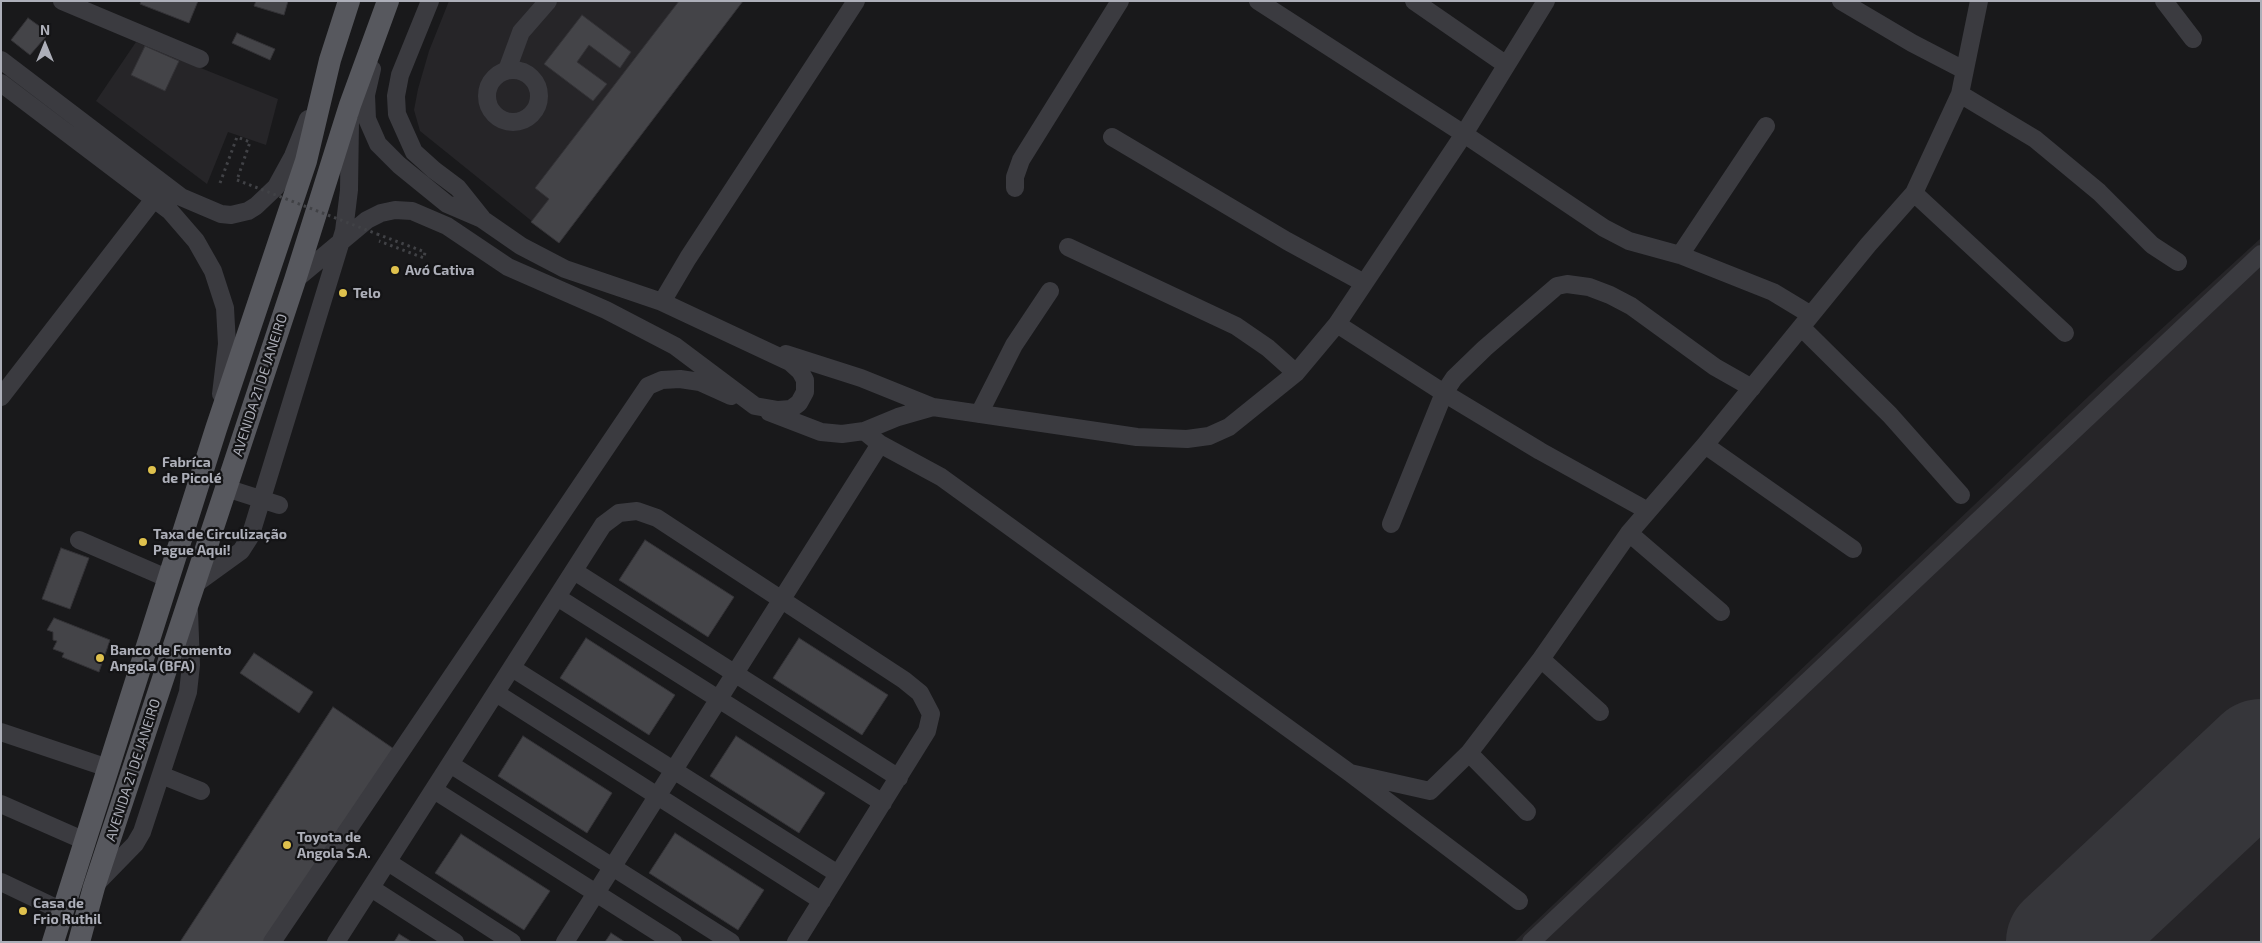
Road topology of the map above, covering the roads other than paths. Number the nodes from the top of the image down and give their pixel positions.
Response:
1 (62, 1) edge
2 (349, 1) edge
3 (430, 1) edge
4 (548, 1) edge
5 (856, 1) edge
6 (1120, 1) edge
7 (1258, 1) edge
8 (1414, 1) edge
9 (1546, 1) edge
10 (1841, 1) edge
11 (2164, 1) edge
12 (1980, 2) edge
13 (387, 4) edge
14 (2193, 39) dead end
15 (200, 59) dead end
16 (1, 60) edge
17 (330, 60) junction
18 (1505, 64) junction
19 (507, 70) dead end
20 (1964, 70) junction
21 (1, 82) edge
22 (1960, 94) junction
23 (350, 104) junction
24 (1766, 126) dead end
25 (1464, 134) junction
26 (1112, 137) dead end
27 (1015, 188) dead end
28 (1914, 193) junction
29 (154, 198) junction
30 (482, 219) junction
31 (341, 241) junction
32 (1068, 247) dead end
33 (2261, 254) edge
34 (1680, 256) junction
35 (2178, 262) dead end
36 (295, 280) junction
37 (1364, 283) junction
38 (1050, 291) dead end
39 (662, 302) junction
40 (1806, 321) junction
41 (1337, 324) junction
42 (2065, 333) dead end
43 (751, 343) junction
44 (1296, 373) junction
45 (1752, 388) junction
46 (1444, 393) junction
47 (1, 397) edge
48 (755, 406) junction
49 (933, 408) junction
50 (979, 414) junction
51 (216, 429) junction
52 (864, 431) junction
53 (880, 444) junction
54 (1705, 445) junction
55 (226, 488) junction
56 (1961, 495) dead end
57 (261, 500) junction
58 (279, 505) dead end
59 (1648, 510) junction
60 (1391, 524) dead end
61 (1629, 533) junction
62 (79, 540) dead end
63 (1853, 549) dead end
64 (574, 571) junction
65 (169, 579) junction
66 (191, 594) junction
67 (557, 596) junction
68 (781, 600) junction
69 (1721, 612) dead end
70 (1541, 659) junction
71 (512, 668) junction
72 (735, 673) junction
73 (496, 693) junction
74 (718, 699) junction
75 (1600, 712) dead end
76 (1, 732) edge
77 (1469, 753) junction
78 (450, 764) junction
79 (108, 768) junction
80 (673, 771) junction
81 (1350, 773) junction
82 (161, 775) junction
83 (899, 778) junction
84 (434, 790) junction
85 (201, 791) dead end
86 (657, 796) junction
87 (1, 804) edge
88 (883, 804) junction
89 (1527, 812) dead end
90 (85, 841) junction
91 (388, 862) junction
92 (613, 867) junction
93 (838, 874) junction
94 (1, 882) edge
95 (94, 887) junction
96 (371, 888) junction
97 (596, 893) junction
98 (822, 901) junction
99 (1519, 901) dead end
100 (62, 911) junction
101 (53, 942) edge
102 (79, 942) edge
103 (272, 942) edge
104 (336, 942) edge
105 (455, 942) edge
106 (512, 942) edge
107 (566, 942) edge
108 (673, 942) edge
109 (731, 942) edge
110 (796, 942) edge
111 (1531, 942) edge

1 - 15 street
2 - 17 main road, AVENIDA 21 DE JANEIRO
3 - 30 street
4 - 19 street
5 - 39 street
6 - 27 street
7 - 25 street
8 - 18 street
9 - 18 street
10 - 20 street
11 - 14 street
12 - 20 street
13 - 23 main road, AVENIDA 21 DE JANEIRO
13 - 30 street
16 - 17 street
17 - 51 main road, AVENIDA 21 DE JANEIRO
18 - 25 street
20 - 22 street
21 - 29 street
22 - 28 street
22 - 35 street
23 - 31 street
23 - 36 main road, AVENIDA 21 DE JANEIRO
24 - 34 street
25 - 34 street
25 - 37 street
26 - 37 street
28 - 40 street
28 - 42 street
29 - 47 street
29 - 51 street
30 - 39 street
31 - 36 street
31 - 48 street
31 - 57 street
32 - 44 street
33 - 111 street
34 - 40 street
36 - 55 main road, AVENIDA 21 DE JANEIRO
37 - 41 street
38 - 50 street
39 - 43 street
40 - 45 street
40 - 56 street
41 - 44 street
41 - 46 street
43 - 48 street
43 - 49 street
44 - 50 street
45 - 46 street
45 - 54 street
46 - 59 street
46 - 60 street
48 - 52 street
48 - 103 street
49 - 50 street
49 - 52 street
51 - 65 main road, AVENIDA 21 DE JANEIRO
52 - 53 street
53 - 68 street
53 - 81 street
54 - 59 street
54 - 63 street
55 - 57 street
55 - 66 main road, AVENIDA 21 DE JANEIRO
57 - 58 street
57 - 66 street
59 - 61 street
61 - 69 street
61 - 70 street
62 - 65 street
64 - 67 street
64 - 68 street
64 - 72 street
65 - 79 main road, AVENIDA 21 DE JANEIRO
66 - 82 street
66 - 95 main road, AVENIDA 21 DE JANEIRO
67 - 71 street
67 - 74 street
68 - 72 street
68 - 83 street
70 - 75 street
70 - 77 street
71 - 73 street
71 - 80 street
72 - 74 street
72 - 83 street
73 - 78 street
73 - 86 street
74 - 80 street
74 - 88 street
76 - 79 street
77 - 81 street
77 - 89 street
78 - 84 street
78 - 92 street
79 - 90 main road, AVENIDA 21 DE JANEIRO
80 - 86 street
80 - 93 street
81 - 99 street
82 - 85 street
82 - 95 street
83 - 88 street
84 - 91 street
84 - 97 street
86 - 92 street
86 - 98 street
87 - 90 street
88 - 93 street
90 - 100 main road, AVENIDA 21 DE JANEIRO
91 - 96 street
91 - 106 street
92 - 97 street
92 - 109 street
93 - 98 street
94 - 100 street
95 - 102 main road, AVENIDA 21 DE JANEIRO
96 - 104 street
96 - 105 street
97 - 107 street
97 - 108 street
98 - 110 street
100 - 101 main road, AVENIDA 21 DE JANEIRO

